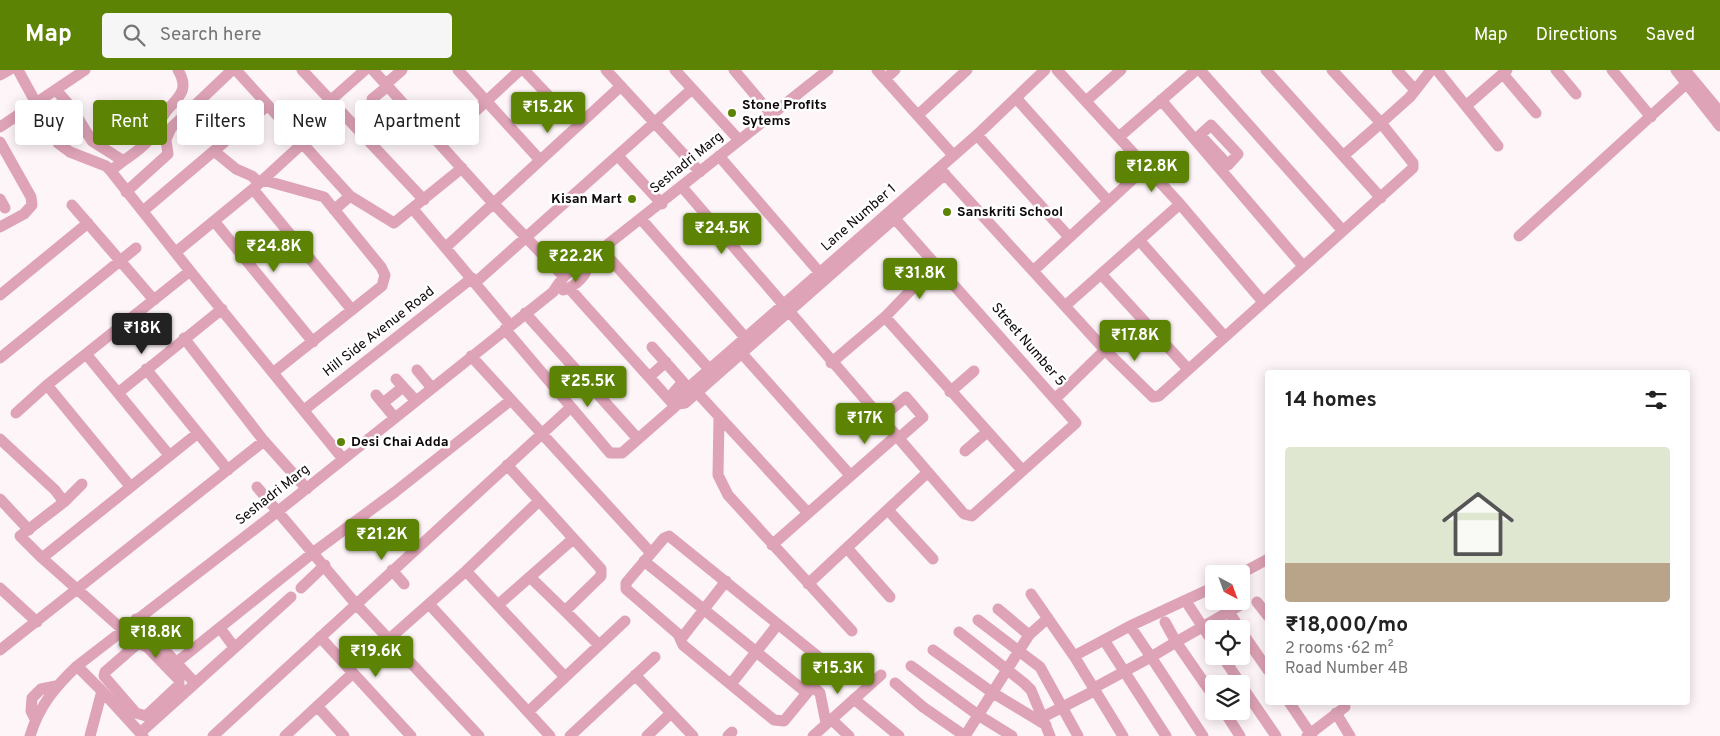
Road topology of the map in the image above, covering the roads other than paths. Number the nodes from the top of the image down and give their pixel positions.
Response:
1 (9, 70) edge
2 (18, 70) edge
3 (85, 70) edge
4 (177, 70) edge
5 (232, 70) edge
6 (236, 70) edge
7 (302, 70) edge
8 (365, 70) edge
9 (374, 70) edge
10 (402, 70) edge
11 (458, 70) edge
12 (520, 70) edge
13 (524, 70) edge
14 (606, 70) edge
15 (675, 70) edge
16 (734, 70) edge
17 (828, 70) edge
18 (877, 70) edge
19 (895, 70) edge
20 (967, 70) edge
21 (1045, 70) edge
22 (1057, 70) edge
23 (1121, 70) edge
24 (1196, 70) edge
25 (1200, 70) edge
26 (1266, 70) edge
27 (1332, 70) edge
28 (1397, 70) edge
29 (1430, 70) edge
30 (1437, 70) edge
31 (1556, 70) edge
32 (1612, 70) edge
33 (1676, 70) edge
34 (1685, 70) edge
35 (1505, 72) edge
36 (0, 76) edge
37 (886, 79) junction
38 (64, 81) edge
39 (1686, 84) junction
40 (387, 85) junction
41 (621, 86) junction
42 (692, 89) junction
43 (1416, 90) junction
44 (1576, 94) dead end
45 (1016, 98) junction
46 (33, 100) edge
47 (38, 100) edge
48 (330, 100) joint
49 (372, 100) dead end
50 (400, 100) edge
51 (1161, 100) junction
52 (486, 101) junction
53 (1086, 101) junction
54 (268, 105) junction
55 (1467, 105) junction
56 (479, 108) edge
57 (561, 109) dead end
58 (274, 112) edge
59 (1720, 112) edge
60 (1536, 113) dead end
61 (772, 114) junction
62 (15, 115) edge
63 (918, 115) junction
64 (345, 116) edge
65 (1651, 117) junction
66 (655, 123) junction
67 (1381, 123) junction
68 (1, 124) edge
69 (1720, 126) edge
70 (977, 135) junction
71 (1120, 137) junction
72 (739, 140) junction
73 (0, 142) edge
74 (1202, 143) junction
75 (61, 145) edge
76 (301, 145) edge
77 (305, 145) edge
78 (441, 145) edge
79 (1498, 146) dead end
80 (214, 151) junction
81 (953, 155) junction
82 (618, 156) junction
83 (719, 156) junction
84 (1344, 156) junction
85 (122, 160) junction
86 (540, 160) junction
87 (1219, 162) junction
88 (1146, 167) junction
89 (462, 168) junction
90 (111, 171) junction
91 (942, 171) junction
92 (700, 172) junction
93 (259, 184) junction
94 (682, 187) junction
95 (126, 192) junction
96 (350, 196) junction
97 (1381, 198) junction
98 (424, 200) junction
99 (1108, 201) junction
100 (493, 203) junction
101 (662, 204) junction
102 (1180, 204) junction
103 (72, 205) dead end
104 (413, 209) junction
105 (334, 210) junction
106 (143, 211) junction
107 (892, 215) junction
108 (641, 219) junction
109 (214, 221) junction
110 (88, 223) junction
111 (0, 227) edge
112 (1343, 230) junction
113 (524, 236) junction
114 (1519, 236) dead end
115 (1069, 237) junction
116 (1140, 240) junction
117 (446, 247) junction
118 (136, 248) dead end
119 (602, 250) junction
120 (176, 252) junction
121 (122, 260) junction
122 (588, 260) junction
123 (936, 264) junction
124 (1302, 266) junction
125 (1033, 271) junction
126 (190, 272) junction
127 (820, 273) junction
128 (1101, 274) junction
129 (563, 276) junction
130 (474, 280) junction
131 (569, 288) junction
132 (553, 292) junction
133 (0, 295) edge
134 (154, 300) junction
135 (1263, 302) junction
136 (1065, 306) junction
137 (222, 309) junction
138 (785, 309) junction
139 (352, 310) junction
140 (525, 313) junction
141 (885, 317) junction
142 (508, 327) junction
143 (1224, 336) junction
144 (184, 338) junction
145 (748, 341) junction
146 (313, 342) junction
147 (652, 347) dead end
148 (738, 350) junction
149 (1105, 350) junction
150 (86, 354) junction
151 (472, 356) junction
152 (641, 357) dead end
153 (0, 358) edge
154 (666, 362) junction
155 (831, 363) junction
156 (146, 369) junction
157 (1188, 369) junction
158 (417, 370) dead end
159 (710, 370) junction
160 (974, 371) dead end
161 (274, 372) junction
162 (651, 375) junction
163 (47, 385) junction
164 (432, 388) junction
165 (694, 389) junction
166 (950, 392) junction
167 (118, 393) junction
168 (1055, 399) junction
169 (512, 400) junction
170 (416, 401) junction
171 (676, 405) junction
172 (570, 408) junction
173 (304, 410) junction
174 (16, 413) dead end
175 (719, 417) junction
176 (395, 418) junction
177 (881, 418) junction
178 (198, 432) junction
179 (542, 433) junction
180 (981, 436) junction
181 (898, 437) junction
182 (0, 439) edge
183 (638, 439) junction
184 (264, 441) junction
185 (965, 451) dead end
186 (169, 456) junction
187 (343, 460) junction
188 (507, 465) junction
189 (228, 470) junction
190 (1022, 470) junction
191 (928, 472) junction
192 (850, 475) junction
193 (82, 484) dead end
194 (130, 486) junction
195 (257, 487) dead end
196 (307, 489) junction
197 (0, 499) edge
198 (539, 501) junction
199 (64, 502) junction
200 (888, 510) junction
201 (277, 512) junction
202 (808, 513) junction
203 (29, 530) junction
204 (573, 539) junction
205 (772, 545) junction
206 (847, 548) junction
207 (314, 552) junction
208 (647, 557) junction
209 (42, 558) junction
210 (933, 559) dead end
211 (1265, 561) edge
212 (325, 565) junction
213 (1250, 569) edge
214 (392, 570) junction
215 (466, 571) junction
216 (530, 577) junction
217 (726, 582) junction
218 (404, 584) dead end
219 (808, 584) junction
220 (0, 588) edge
221 (301, 588) dead end
222 (77, 591) junction
223 (1205, 591) edge
224 (1031, 594) dead end
225 (291, 597) dead end
226 (890, 597) dead end
227 (1257, 602) dead end
228 (355, 603) junction
229 (429, 604) junction
230 (498, 605) junction
231 (1189, 606) dead end
232 (998, 609) dead end
233 (704, 610) junction
234 (1221, 610) edge
235 (565, 611) junction
236 (1265, 612) edge
237 (136, 618) junction
238 (1048, 618) junction
239 (978, 620) dead end
240 (625, 621) dead end
241 (37, 622) junction
242 (1165, 622) dead end
243 (778, 624) junction
244 (1130, 626) junction
245 (1202, 627) junction
246 (220, 628) junction
247 (123, 630) junction
248 (852, 631) dead end
249 (1205, 631) edge
250 (959, 632) dead end
251 (1029, 635) junction
252 (320, 637) junction
253 (681, 639) junction
254 (388, 640) junction
255 (1104, 640) junction
256 (1176, 642) junction
257 (106, 643) junction
258 (1250, 643) edge
259 (599, 645) junction
260 (234, 647) junction
261 (0, 650) edge
262 (933, 650) dead end
263 (756, 651) junction
264 (1020, 651) junction
265 (1074, 656) junction
266 (655, 657) dead end
267 (1151, 657) junction
268 (120, 659) junction
269 (177, 662) junction
270 (77, 666) junction
271 (911, 666) dead end
272 (1265, 666) edge
273 (1009, 669) junction
274 (1125, 672) junction
275 (353, 673) junction
276 (635, 675) junction
277 (881, 675) dead end
278 (565, 677) junction
279 (194, 683) junction
280 (895, 683) dead end
281 (731, 684) junction
282 (1205, 684) edge
283 (1093, 690) junction
284 (102, 691) junction
285 (808, 692) junction
286 (993, 693) junction
287 (1250, 697) edge
288 (854, 699) junction
289 (1292, 705) edge
290 (317, 706) junction
291 (1061, 709) junction
292 (1337, 709) edge
293 (528, 712) junction
294 (671, 713) junction
295 (978, 715) junction
296 (1230, 720) edge
297 (828, 721) junction
298 (1046, 726) edge
299 (142, 735) edge
300 (1310, 735) edge
301 (30, 736) edge
302 (90, 736) edge
303 (213, 736) edge
304 (285, 736) edge
305 (344, 736) edge
306 (412, 736) edge
307 (479, 736) edge
308 (550, 736) edge
309 (570, 736) edge
310 (647, 736) edge
311 (693, 736) edge
312 (813, 736) edge
313 (848, 736) edge
314 (899, 736) edge
315 (965, 736) edge
316 (1012, 736) edge
317 (1078, 736) edge
318 (1123, 736) edge
319 (1166, 736) edge
320 (1203, 736) edge
321 (1240, 736) edge
322 (1276, 736) edge
323 (1350, 736) edge

1 - 36 street
2 - 46 street
3 - 38 street
4 - 85 street
5 - 95 street
6 - 54 street
7 - 48 street
8 - 48 street
9 - 40 street
10 - 40 street
11 - 52 street
12 - 52 street
13 - 57 street
14 - 41 street
15 - 42 street
16 - 61 street
17 - 61 street, Seshadri Marg
18 - 37 street
19 - 37 street
20 - 63 street
21 - 45 street
22 - 53 street
23 - 53 street
24 - 51 street
25 - 112 street
26 - 84 street
27 - 67 street
28 - 43 street
29 - 43 street
30 - 55 street
31 - 44 street
32 - 65 street
33 - 39 street
34 - 59 street
35 - 55 street
35 - 60 street
37 - 63 street
38 - 47 street
38 - 85 street
39 - 65 street
39 - 69 street
40 - 49 street
40 - 50 street
41 - 66 street
41 - 86 street
42 - 66 street, Hill Side Avenue Road
42 - 72 street
43 - 67 street
45 - 70 street
45 - 99 street
51 - 71 street
51 - 74 street
52 - 56 street
52 - 86 street
53 - 71 street
54 - 58 street
54 - 80 street
55 - 79 street
61 - 72 street, Seshadri Marg
62 - 68 street
63 - 81 street
64 - 98 street
65 - 114 street
66 - 82 street, Hill Side Avenue Road
66 - 92 street
67 - 84 street
67 - 97 street
70 - 81 street
70 - 115 street
71 - 88 street
72 - 83 street, Seshadri Marg
73 - 111 street
74 - 87 street
74 - 87 street
75 - 90 street
76 - 93 street
77 - 96 street
78 - 89 street
80 - 93 street
80 - 106 street
81 - 91 street
82 - 101 street
82 - 113 street, Hill Side Avenue Road
83 - 92 street, Seshadri Marg
83 - 127 street
84 - 97 street
85 - 90 street
86 - 100 street
87 - 124 street
88 - 99 street
88 - 102 street
89 - 98 street
89 - 100 street
90 - 95 street
91 - 107 street
91 - 125 street
92 - 94 street, Seshadri Marg
93 - 105 street
93 - 109 street
93 - 139 street
94 - 101 street, Seshadri Marg
94 - 138 street
95 - 106 street
96 - 104 street
96 - 105 street
97 - 112 street
98 - 104 street
99 - 115 street
100 - 113 street
100 - 117 street
101 - 108 street, Seshadri Marg
102 - 116 street
102 - 135 street
103 - 110 street
104 - 117 street
105 - 139 street
106 - 120 street
107 - 123 street, Street Number 5
107 - 127 street, Lane Number 1
107 - 138 street
108 - 119 street, Seshadri Marg
108 - 145 street
109 - 120 street
109 - 146 street
110 - 121 street
110 - 133 street
112 - 124 street
113 - 129 street
113 - 130 street, Hill Side Avenue Road
115 - 125 street
116 - 128 street
116 - 143 street
117 - 130 street
118 - 121 street
119 - 122 street, Seshadri Marg
119 - 159 street
120 - 126 street
121 - 134 street
121 - 153 street
122 - 129 street, Seshadri Marg
122 - 131 street, Seshadri Marg
123 - 141 street
123 - 168 street, Street Number 5
124 - 135 street
125 - 136 street
126 - 134 street
126 - 137 street
127 - 138 street, Lane Number 1
128 - 136 street
128 - 157 street
129 - 132 street, Seshadri Marg
130 - 142 street
130 - 173 street, Hill Side Avenue Road
131 - 132 street, Seshadri Marg
131 - 162 street
132 - 140 street, Seshadri Marg
134 - 150 street
135 - 143 street
136 - 149 street
137 - 144 street
137 - 161 street
138 - 145 street, Lane Number 1
138 - 155 street
139 - 146 street
140 - 142 street, Seshadri Marg
140 - 183 street
141 - 155 street
141 - 166 street
142 - 151 street, Seshadri Marg
142 - 172 street
143 - 157 street
144 - 156 street
144 - 184 street
145 - 148 street, Lane Number 1
146 - 161 street
147 - 154 street
148 - 159 street
148 - 165 street
148 - 192 street
149 - 157 street
149 - 168 street
150 - 163 street
150 - 167 street
151 - 164 street, Seshadri Marg
151 - 169 street
152 - 162 street
154 - 162 street
154 - 162 street
155 - 177 street
156 - 167 street
156 - 178 street
158 - 164 street
159 - 165 street
160 - 166 street
161 - 173 street
162 - 171 street
163 - 174 street
163 - 194 street
164 - 170 street, Seshadri Marg
165 - 171 street
165 - 175 street
166 - 180 street
167 - 186 street
168 - 190 street, Street Number 5
169 - 179 street
169 - 207 street
170 - 176 street, Seshadri Marg
170 - 176 street
171 - 183 street
172 - 179 street
172 - 183 street
173 - 187 street
175 - 202 street
175 - 205 street
176 - 187 street, Seshadri Marg
177 - 181 street
177 - 181 street
178 - 186 street
178 - 189 street
179 - 188 street
179 - 208 street
180 - 185 street
180 - 190 street
181 - 191 street
181 - 192 street
182 - 199 street
184 - 189 street
184 - 196 street
186 - 194 street
187 - 196 street, Seshadri Marg
188 - 198 street
188 - 214 street
189 - 222 street
190 - 191 street
191 - 200 street
192 - 202 street
193 - 199 street
194 - 209 street
195 - 201 street
196 - 201 street, Seshadri Marg
197 - 203 street
198 - 204 street
198 - 215 street
199 - 203 street
200 - 206 street
200 - 210 street
201 - 207 street
201 - 237 street, Seshadri Marg
202 - 205 street
203 - 209 street
204 - 216 street
204 - 235 street
205 - 219 street
206 - 219 street
206 - 226 street
207 - 212 street
207 - 246 street
208 - 217 street
208 - 233 street
208 - 253 street
209 - 222 street
211 - 213 street
212 - 221 street
212 - 228 street
214 - 218 street
214 - 228 street
215 - 229 street
215 - 230 street
216 - 230 street
216 - 235 street
217 - 233 street
217 - 243 street
219 - 248 street
220 - 241 street
222 - 241 street
222 - 247 street
223 - 244 street
224 - 238 street
225 - 260 street
227 - 236 street
228 - 252 street
228 - 254 street
229 - 254 street
229 - 293 street
230 - 278 street
231 - 245 street
232 - 251 street
233 - 253 street
233 - 263 street
234 - 245 street
235 - 259 street
237 - 247 street, Seshadri Marg
237 - 269 street
238 - 251 street
238 - 265 street
239 - 264 street
240 - 259 street
241 - 261 street
242 - 256 street
243 - 263 street
243 - 285 street
244 - 255 street
244 - 267 street
245 - 249 street
245 - 256 street
246 - 260 street
246 - 269 street
247 - 257 street, Seshadri Marg
250 - 273 street
251 - 264 street
252 - 275 street
252 - 303 street
253 - 281 street
254 - 307 street
255 - 265 street
255 - 274 street
256 - 267 street
256 - 282 street
257 - 268 street
257 - 270 street, Seshadri Marg
258 - 272 street
259 - 278 street
260 - 279 street
262 - 286 street
263 - 281 street
263 - 285 street
264 - 273 street
264 - 291 street
265 - 283 street
266 - 276 street
267 - 274 street
267 - 320 street
268 - 268 street
269 - 279 street
270 - 284 street
270 - 301 street, Seshadri Marg
271 - 295 street
273 - 286 street
273 - 298 street
274 - 283 street
274 - 319 street
275 - 290 street
275 - 306 street
276 - 294 street
276 - 309 street
277 - 288 street
278 - 293 street
279 - 299 street
280 - 315 street
281 - 285 street
283 - 291 street
283 - 318 street
284 - 299 street
284 - 302 street
285 - 297 street
286 - 295 street
286 - 298 street
287 - 322 street
288 - 297 street
288 - 314 street
289 - 300 street
290 - 304 street
290 - 305 street
291 - 298 street
291 - 317 street
292 - 300 street
292 - 323 street
293 - 308 street
294 - 310 street
294 - 311 street
295 - 315 street
295 - 316 street
296 - 321 street
297 - 312 street
297 - 313 street

